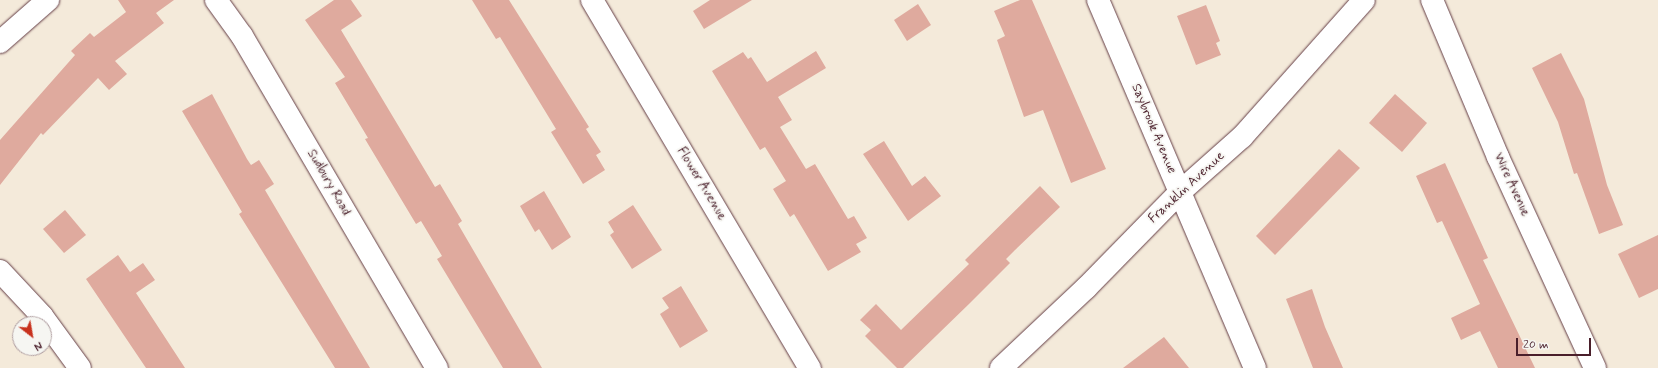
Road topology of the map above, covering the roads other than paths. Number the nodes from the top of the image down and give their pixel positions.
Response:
1 (48, 0) edge
2 (216, 0) edge
3 (592, 0) edge
4 (1098, 0) edge
5 (1364, 0) edge
6 (1432, 0) edge
7 (0, 42) edge
8 (1180, 192) junction
9 (0, 271) edge
10 (80, 368) edge
11 (437, 368) edge
12 (810, 368) edge
13 (1001, 368) edge
14 (1255, 368) edge
15 (1595, 368) edge

1 - 7 street
2 - 11 street, Sudbury Road
3 - 12 street, Flower Avenue
4 - 8 street, Saybrook Avenue
5 - 8 street, Franklin Avenue
6 - 15 street, Wire Avenue
8 - 13 street, Franklin Avenue
8 - 14 street, Saybrook Avenue
9 - 10 street

